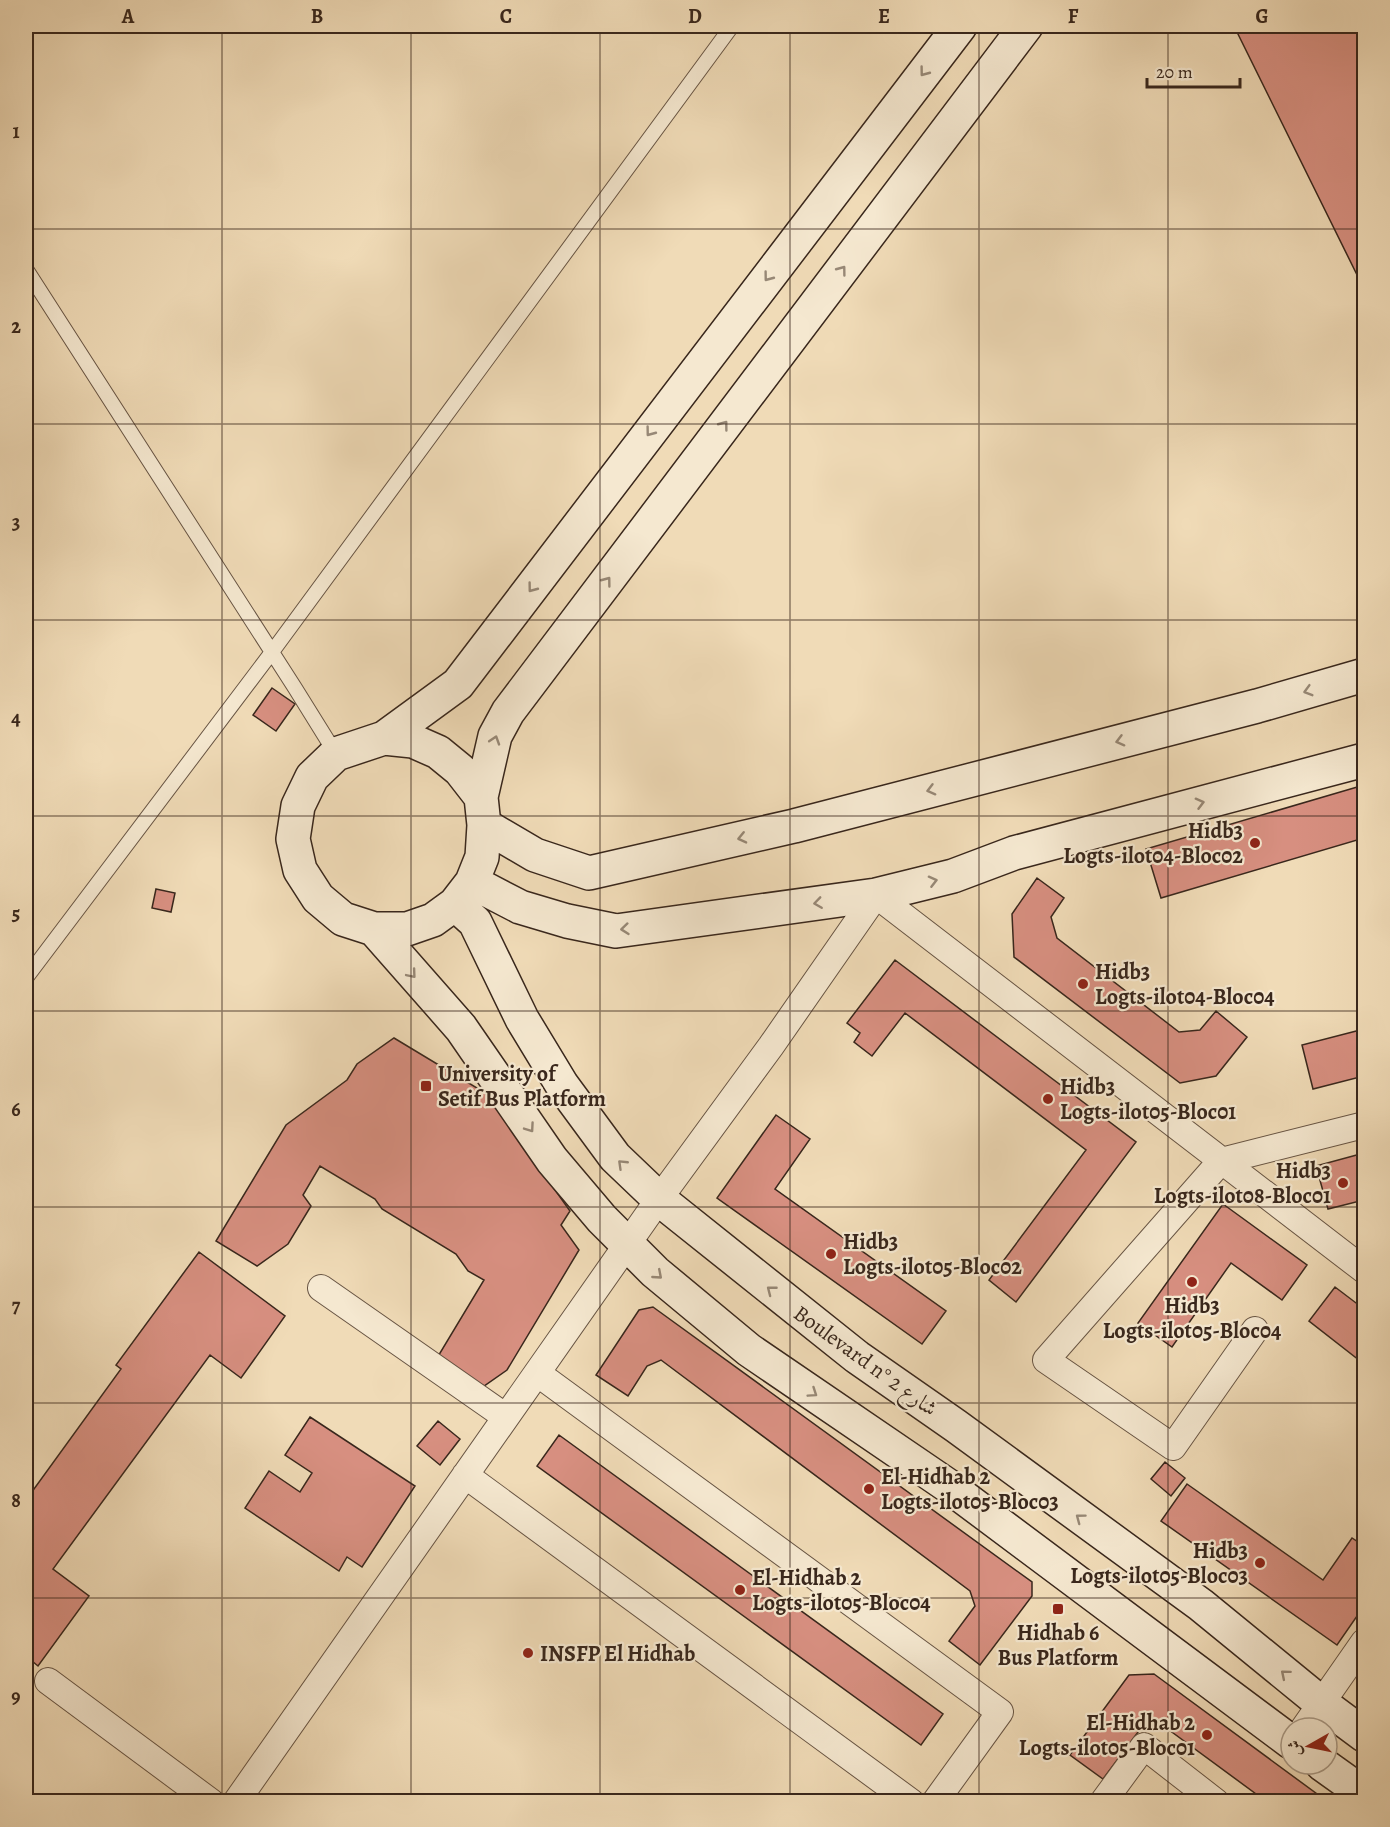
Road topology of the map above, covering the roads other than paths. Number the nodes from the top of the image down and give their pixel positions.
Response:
1 (732, 26) edge
2 (960, 26) edge
3 (1026, 26) edge
4 (26, 269) edge
5 (272, 652) junction
6 (1365, 675) edge
7 (384, 738) junction
8 (336, 754) junction
9 (1365, 760) edge
10 (483, 811) junction
11 (463, 893) junction
12 (876, 895) junction
13 (374, 929) junction
14 (26, 978) edge
15 (1365, 1125) edge
16 (1221, 1161) junction
17 (659, 1199) junction
18 (627, 1244) junction
19 (1365, 1270) edge
20 (321, 1288) dead end
21 (1255, 1330) dead end
22 (537, 1373) junction
23 (506, 1417) junction
24 (465, 1475) junction
25 (1365, 1642) edge
26 (48, 1681) dead end
27 (1313, 1716) edge
28 (1339, 1726) edge
29 (1279, 1733) edge
30 (1365, 1735) edge
31 (1339, 1776) edge
32 (1365, 1794) edge
33 (1103, 1801) edge
34 (211, 1802) edge
35 (236, 1802) edge
36 (910, 1802) edge
37 (935, 1802) edge
38 (1216, 1802) edge

1 - 5 lane
2 -> 7 main road
10 -> 3 main road
4 - 5 lane
5 - 8 lane
5 - 14 lane
6 -> 10 main road
7 - 8 main road
7 - 10 main road
8 - 13 main road
12 -> 9 main road
10 - 11 main road
12 -> 11 main road
11 - 13 main road
17 -> 11 main road, Boulevard n° شارع 2
12 - 16 street
12 - 17 street
13 -> 18 main road
15 - 16 street
16 - 19 street
16 - 21 street
17 - 18 street
27 -> 17 main road, Boulevard n° شارع 2
18 - 22 street
18 -> 29 main road
20 - 23 street
22 - 23 street
22 - 37 street
23 - 24 street
24 - 35 street
24 - 36 street
25 - 27 street
26 - 34 street
28 - 30 main road, Boulevard n° شارع 2
31 - 32 main road
33 - 38 street

